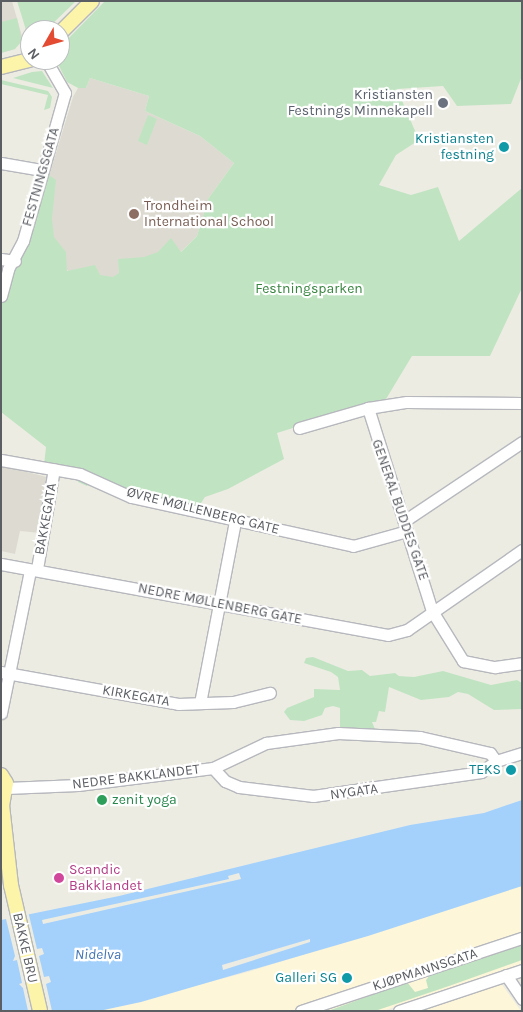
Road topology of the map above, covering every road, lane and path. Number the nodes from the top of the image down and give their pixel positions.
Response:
1 (92, 1) edge
2 (70, 23) edge
3 (20, 62) edge
4 (1, 67) edge
5 (52, 70) edge
6 (1, 163) edge
7 (42, 170) junction
8 (1, 258) edge
9 (15, 261) junction
10 (1, 296) edge
11 (522, 403) edge
12 (368, 408) junction
13 (298, 428) dead end
14 (522, 442) edge
15 (1, 460) edge
16 (54, 469) junction
17 (235, 522) junction
18 (406, 526) junction
19 (522, 550) edge
20 (1, 564) edge
21 (34, 570) junction
22 (219, 605) junction
23 (432, 611) junction
24 (522, 663) edge
25 (5, 673) edge
26 (270, 693) dead end
27 (200, 703) junction
28 (1, 713) edge
29 (522, 753) edge
30 (496, 761) junction
31 (213, 768) junction
32 (3, 788) edge
33 (1, 857) edge
34 (11, 885) junction
35 (522, 938) edge
36 (522, 970) edge
37 (506, 975) junction
38 (522, 999) edge
39 (324, 1006) edge
40 (40, 1011) edge
41 (301, 1011) edge
42 (399, 1011) edge

1 - 2 main road
3 - 4 main road
5 - 7 street, FESTNINGSGATA
6 - 7 street
7 - 9 street, FESTNINGSGATA
8 - 9 street
9 - 10 street, FESTNINGSGATA
11 - 12 street
12 - 13 street
12 - 18 street, GENERAL BUDDES GATE
14 - 18 street, ØVRE MØLLENBERG GATE
15 - 16 street, ØVRE MØLLENBERG GATE
16 - 17 street, ØVRE MØLLENBERG GATE
16 - 21 street, BAKKEGATA
17 - 18 street, ØVRE MØLLENBERG GATE
17 - 22 street
18 - 23 street, GENERAL BUDDES GATE
19 - 23 street, NEDRE MØLLENBERG GATE
20 - 21 street, NEDRE MØLLENBERG GATE
21 - 22 street, NEDRE MØLLENBERG GATE
21 - 25 street, BAKKEGATA
22 - 23 street, NEDRE MØLLENBERG GATE
22 - 27 street
23 - 24 street, GENERAL BUDDES GATE
25 - 27 street, KIRKEGATA
25 - 28 street, BAKKEGATA
26 - 27 street, KIRKEGATA
29 - 30 street
30 - 31 street, NEDRE BAKKLANDET
30 - 31 street, NYGATA
31 - 32 street, NEDRE BAKKLANDET
32 - 34 main road
33 - 34 main road
34 - 40 main road, BAKKE BRU
35 - 39 street, KJØPMANNSGATA
36 - 37 street
37 - 38 street
37 - 42 street
39 - 41 street, KJØPMANNSGATA

